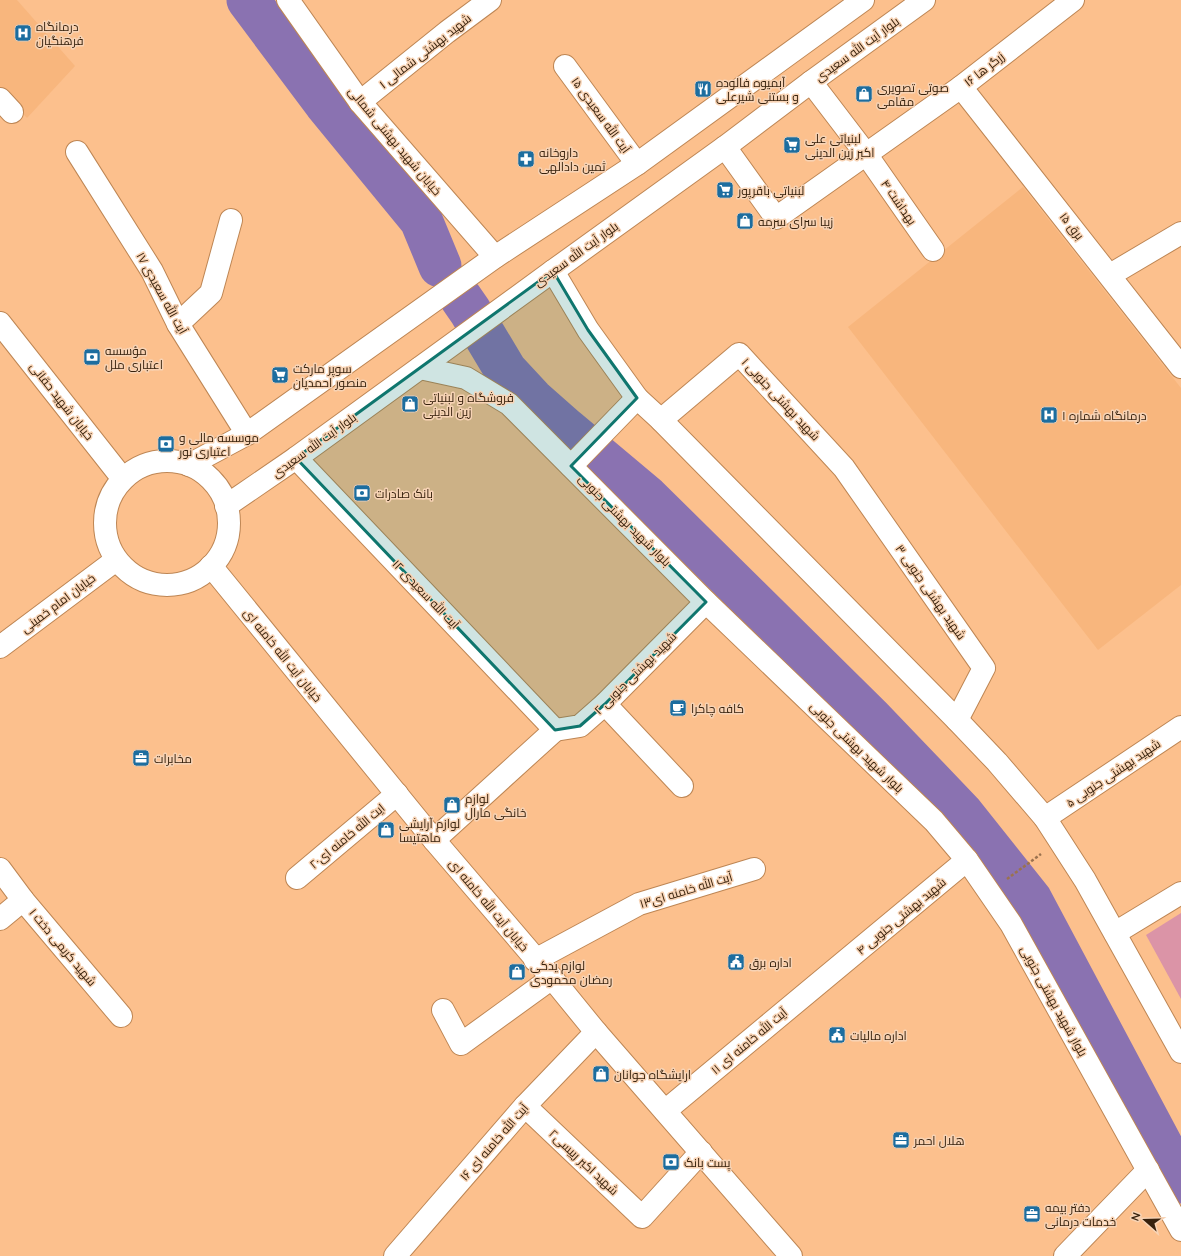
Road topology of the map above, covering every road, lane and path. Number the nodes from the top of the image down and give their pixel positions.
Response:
1 (288, 0) edge
2 (490, 0) edge
3 (863, 0) edge
4 (924, 0) edge
5 (1073, 0) edge
6 (566, 66) dead end
7 (811, 82) junction
8 (961, 87) junction
9 (360, 102) junction
10 (725, 147) junction
11 (77, 152) dead end
12 (866, 154) junction
13 (637, 164) junction
14 (231, 220) dead end
15 (1181, 233) edge
16 (932, 250) dead end
17 (495, 257) junction
18 (553, 271) junction
19 (1110, 275) junction
20 (0, 324) edge
21 (178, 324) junction
22 (1181, 367) edge
23 (420, 368) junction
24 (637, 398) junction
25 (661, 420) junction
26 (247, 434) junction
27 (296, 458) junction
28 (189, 465) junction
29 (571, 466) junction
30 (844, 468) joint
31 (123, 479) junction
32 (226, 506) junction
33 (116, 560) junction
34 (211, 566) junction
35 (706, 602) junction
36 (0, 647) edge
37 (605, 704) junction
38 (957, 720) junction
39 (1181, 727) edge
40 (555, 730) junction
41 (682, 786) dead end
42 (397, 794) junction
43 (1045, 818) junction
44 (434, 840) junction
45 (1044, 852) dead end
46 (967, 860) junction
47 (0, 869) edge
48 (754, 869) dead end
49 (297, 878) dead end
50 (1006, 880) dead end
51 (1181, 893) edge
52 (23, 900) junction
53 (0, 919) edge
54 (1115, 933) junction
55 (535, 960) junction
56 (834, 971) joint
57 (552, 978) junction
58 (443, 1010) dead end
59 (121, 1016) dead end
60 (596, 1032) junction
61 (1181, 1052) edge
62 (525, 1106) junction
63 (665, 1111) junction
64 (700, 1152) junction
65 (1148, 1170) junction
66 (1181, 1230) edge
67 (395, 1256) edge
68 (791, 1256) edge
69 (1065, 1256) edge

1 - 9 street, خیابان شهید بهشتی شمالی
2 - 9 street, شهید بهشتی شمالی ۱
3 - 13 street
4 - 7 street, بلوار آیت الله سعیدی
5 - 8 street, زرگر ها ۱۶
6 - 13 street, آیت الله سعیدی ۱۵
7 - 10 street, بلوار آیت الله سعیدی
7 - 12 street, بهداشت ۴
8 - 12 street, زرگر ها ۱۶
8 - 19 street, برق ۱۵
9 - 17 street, خیابان شهید بهشتی شمالی
10 - 12 street, زرگر ها ۱۶
10 - 18 street, بلوار آیت الله سعیدی
11 - 21 street, آیت الله سعیدی ۱۷
12 - 16 street, بهداشت ۴
13 - 17 street
14 - 21 street
15 - 19 street
17 - 26 street
18 - 23 street, بلوار آیت الله سعیدی
18 - 24 street
19 - 22 street, برق ۱۵
20 - 31 street, خیابان شهید حقانی
21 - 26 street, آیت الله سعیدی ۱۷
23 - 27 street, بلوار آیت الله سعیدی
23 - 29 street, بلوار شهید بهشتی جنوبی
24 - 25 street
24 - 29 street
25 - 30 street, شهید بهشتی جنوبی ۱
25 - 38 street
26 - 28 street
27 - 32 street, بلوار آیت الله سعیدی
27 - 40 street, آیت الله سعیدی ۱۲
28 - 31 street
28 - 32 street
29 - 35 street, بلوار شهید بهشتی جنوبی
30 - 38 street, شهید بهشتی جنوبی ۳
31 - 33 street
32 - 34 street
33 - 34 street
33 - 36 street, خیابان امام خمینی
34 - 42 street, خیابان آیت الله خامنه ای
35 - 37 street, شهید بهشتی جنوبی ۲
35 - 46 street, بلوار شهید بهشتی جنوبی
37 - 40 street, شهید بهشتی جنوبی ۲
37 - 41 street
38 - 43 street
39 - 43 street, شهید بهشتی جنوبی ۵
40 - 44 street
42 - 44 street, خیابان آیت الله خامنه ای
42 - 49 street, ایت الله خامنه ای۲۰
43 - 54 street
44 - 55 street, خیابان آیت الله خامنه ای
45 - 50 path
46 - 56 street, شهید بهشتی جنوبی ۴
46 - 65 street, بلوار شهید بهشتی جنوبی
47 - 52 street
48 - 55 street, آیت الله خامنه ای۱۳
51 - 54 street
52 - 53 street, شهید کریمی دخت ۱
52 - 59 street, شهید کریمی دخت ۱
54 - 61 street
55 - 57 street, خیابان آیت الله خامنه ای
56 - 63 street, آیت الله خامنه ای ۱۱
57 - 58 street
57 - 60 street, خیابان آیت الله خامنه ای
60 - 62 street, آیت الله خامنه ای ۱۶
60 - 63 street, خیابان آیت الله خامنه ای
62 - 64 street, شهید اکبر رییسی۲
62 - 67 street, آیت الله خامنه ای ۱۶
63 - 64 street, خیابان آیت الله خامنه ای
64 - 68 street, خیابان آیت الله خامنه ای
65 - 66 street, بلوار شهید بهشتی جنوبی
65 - 69 street

